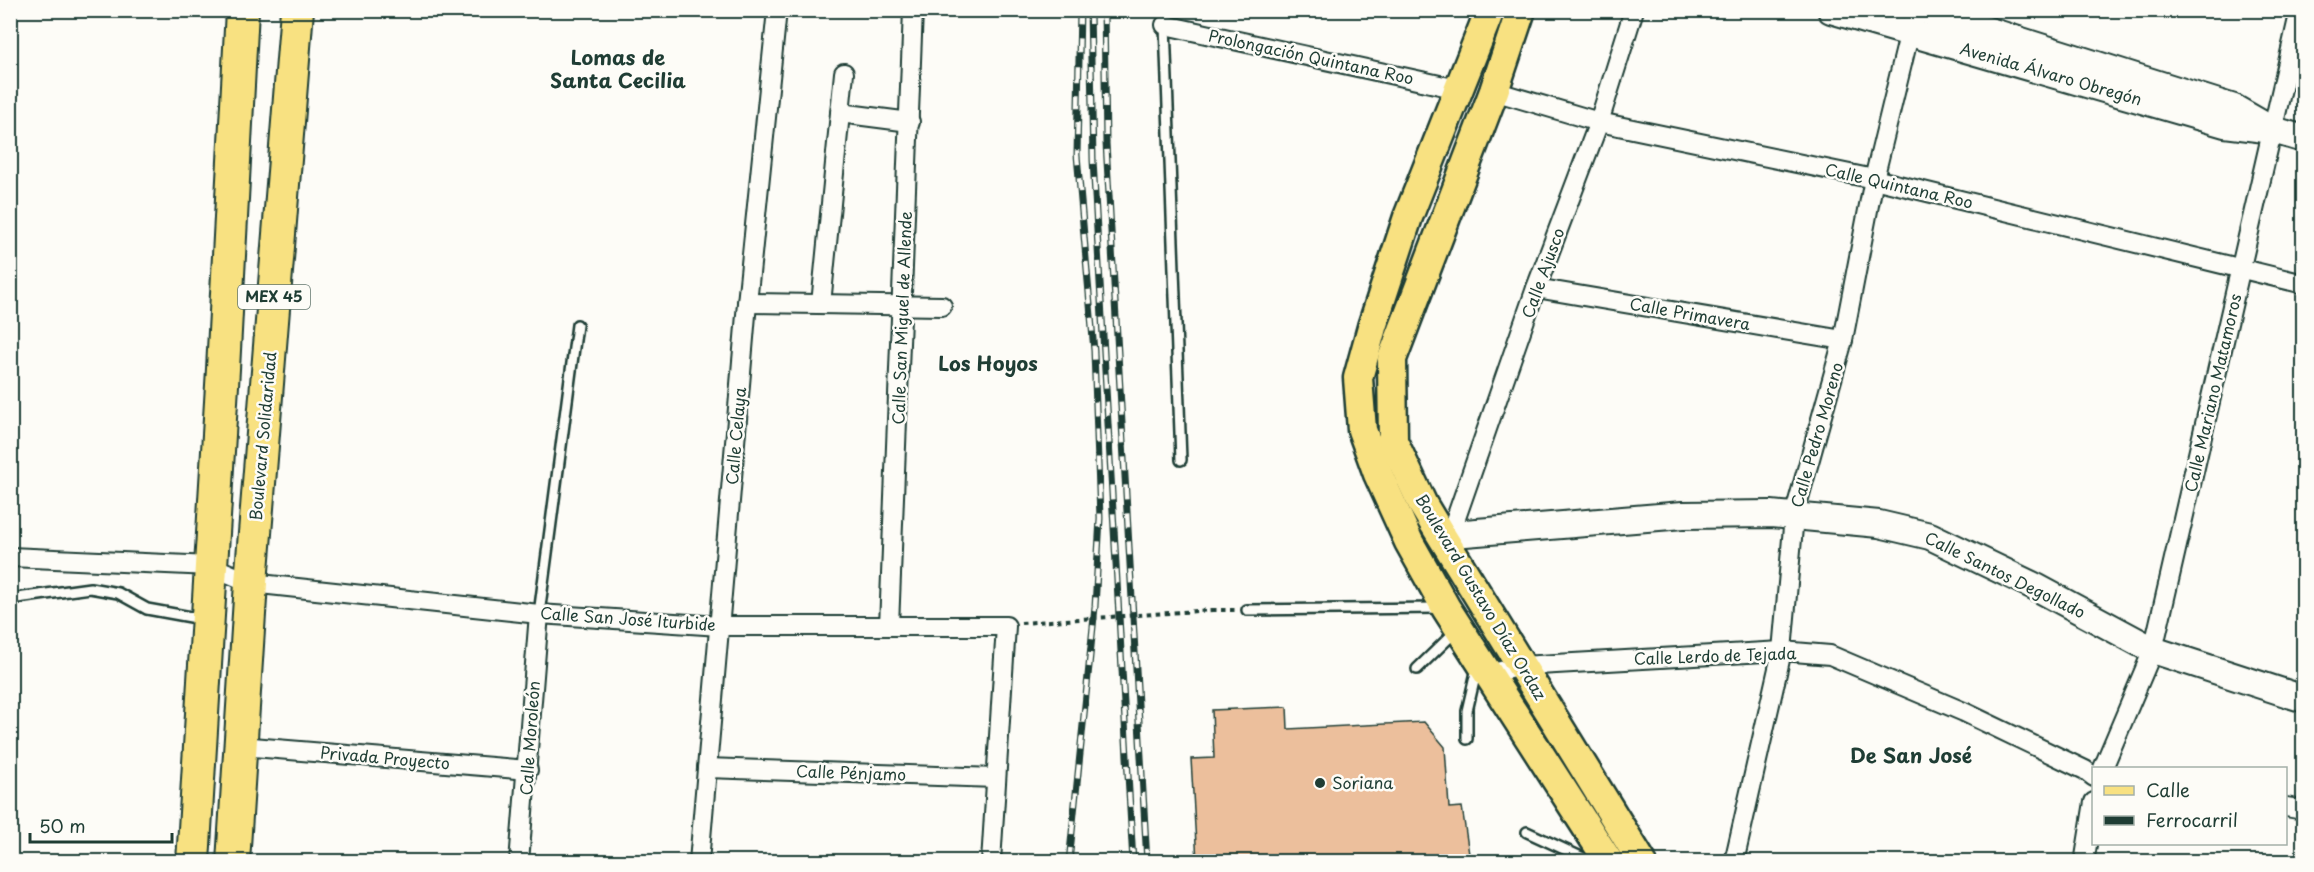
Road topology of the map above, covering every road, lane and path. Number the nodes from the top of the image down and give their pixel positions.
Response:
1 (242, 10) edge
2 (297, 10) edge
3 (777, 10) edge
4 (913, 10) edge
5 (1490, 10) edge
6 (1521, 10) edge
7 (1634, 10) edge
8 (1831, 10) edge
9 (1923, 10) edge
10 (2300, 10) edge
11 (1954, 16) edge
12 (1913, 22) edge
13 (1165, 26) joint
14 (844, 74) dead end
15 (1458, 89) junction
16 (1494, 91) junction
17 (840, 113) junction
18 (910, 122) junction
19 (1599, 122) junction
20 (2273, 130) junction
21 (2304, 139) edge
22 (1874, 179) junction
23 (2241, 270) junction
24 (2304, 284) edge
25 (1536, 288) junction
26 (747, 303) junction
27 (821, 304) junction
28 (902, 306) junction
29 (942, 306) dead end
30 (577, 325) dead end
31 (1843, 340) junction
32 (1181, 460) dead end
33 (1794, 516) junction
34 (1445, 535) junction
35 (10, 557) edge
36 (211, 566) junction
37 (251, 583) junction
38 (10, 599) edge
39 (1248, 610) joint
40 (539, 614) junction
41 (1452, 618) junction
42 (208, 620) junction
43 (1013, 625) junction
44 (720, 626) junction
45 (889, 626) junction
46 (2153, 650) junction
47 (1782, 651) junction
48 (1521, 666) junction
49 (1484, 667) junction
50 (1418, 669) dead end
51 (2304, 699) edge
52 (1467, 739) dead end
53 (241, 746) junction
54 (2103, 767) edge
55 (707, 768) junction
56 (528, 770) junction
57 (2092, 775) edge
58 (996, 778) junction
59 (2287, 807) edge
60 (2304, 810) edge
61 (2092, 814) edge
62 (1527, 832) dead end
63 (2085, 857) dead end
64 (193, 861) edge
65 (233, 861) edge
66 (519, 861) edge
67 (699, 861) edge
68 (991, 861) edge
69 (1592, 861) edge
70 (1609, 861) edge
71 (1642, 861) edge
72 (1734, 861) edge

1 - 36 highway, MEX 45
2 - 37 highway, Boulevard Solidaridad / MEX 45
3 - 26 street, Calle Celaya
4 - 18 street, Calle San Miguel de Allende
5 - 15 main road, Boulevard Gustavo Díaz Ordaz
6 - 16 main road, Boulevard Gustavo Díaz Ordaz
7 - 19 street, Calle Ajusco
8 - 12 street, Avenida Álvaro Obregón
9 - 11 street, Avenida Álvaro Obregón
10 - 20 street, Calle Mariano Matamoros
11 - 20 street, Avenida Álvaro Obregón
12 - 20 street, Avenida Álvaro Obregón
12 - 22 street, Calle Pedro Moreno
13 - 15 street, Prolongación Quintana Roo
13 - 32 lane
14 - 17 street
15 - 41 main road, Boulevard Gustavo Díaz Ordaz
16 - 19 street, Calle Quintana Roo
16 - 34 main road, Boulevard Gustavo Díaz Ordaz
17 - 18 street
17 - 27 street
18 - 28 street, Calle San Miguel de Allende
19 - 22 street, Calle Quintana Roo
19 - 25 street, Calle Ajusco
20 - 21 street, Avenida Álvaro Obregón
20 - 23 street, Calle Mariano Matamoros
22 - 23 street, Calle Quintana Roo
22 - 31 street, Calle Pedro Moreno
23 - 24 street, Calle Quintana Roo
23 - 46 street, Calle Mariano Matamoros
25 - 31 street, Calle Primavera
25 - 34 street, Calle Ajusco
26 - 27 street
26 - 44 street, Calle Celaya
27 - 28 street
28 - 29 street
28 - 45 street, Calle San Miguel de Allende
30 - 40 lane
31 - 33 street, Calle Pedro Moreno
33 - 34 street, Calle Santos Degollado
33 - 46 street, Calle Santos Degollado
33 - 47 street, Calle Pedro Moreno
34 - 48 main road, Boulevard Gustavo Díaz Ordaz
35 - 36 street
36 - 37 street, Calle San José Iturbide
36 - 42 highway, MEX 45
37 - 40 street, Calle San José Iturbide
37 - 53 highway, Boulevard Solidaridad / MEX 45
38 - 42 lane
39 - 41 lane
39 - 43 path, bridge
40 - 44 street, Calle San José Iturbide
40 - 56 street, Calle Moroleón
41 - 49 main road, Boulevard Gustavo Díaz Ordaz
41 - 50 lane
42 - 64 highway, MEX 45
43 - 45 street, Calle San José Iturbide
43 - 58 street
44 - 45 street, Calle San José Iturbide
44 - 55 street, Calle Celaya
46 - 51 street, Calle Santos Degollado
46 - 54 street, Calle Mariano Matamoros
47 - 48 street, Calle Lerdo de Tejada
47 - 57 street, Calle Lerdo de Tejada
47 - 72 street, Calle Pedro Moreno
48 - 49 street, Calle Lerdo de Tejada
48 - 71 main road, Boulevard Gustavo Díaz Ordaz
49 - 52 lane
49 - 70 main road, Boulevard Gustavo Díaz Ordaz
53 - 56 street, Privada Proyecto
53 - 65 highway, Boulevard Solidaridad / MEX 45
55 - 58 street, Calle Pénjamo
55 - 67 street, Calle Celaya
56 - 66 street, Calle Moroleón
58 - 68 street
59 - 60 street
61 - 63 street
62 - 69 lane

